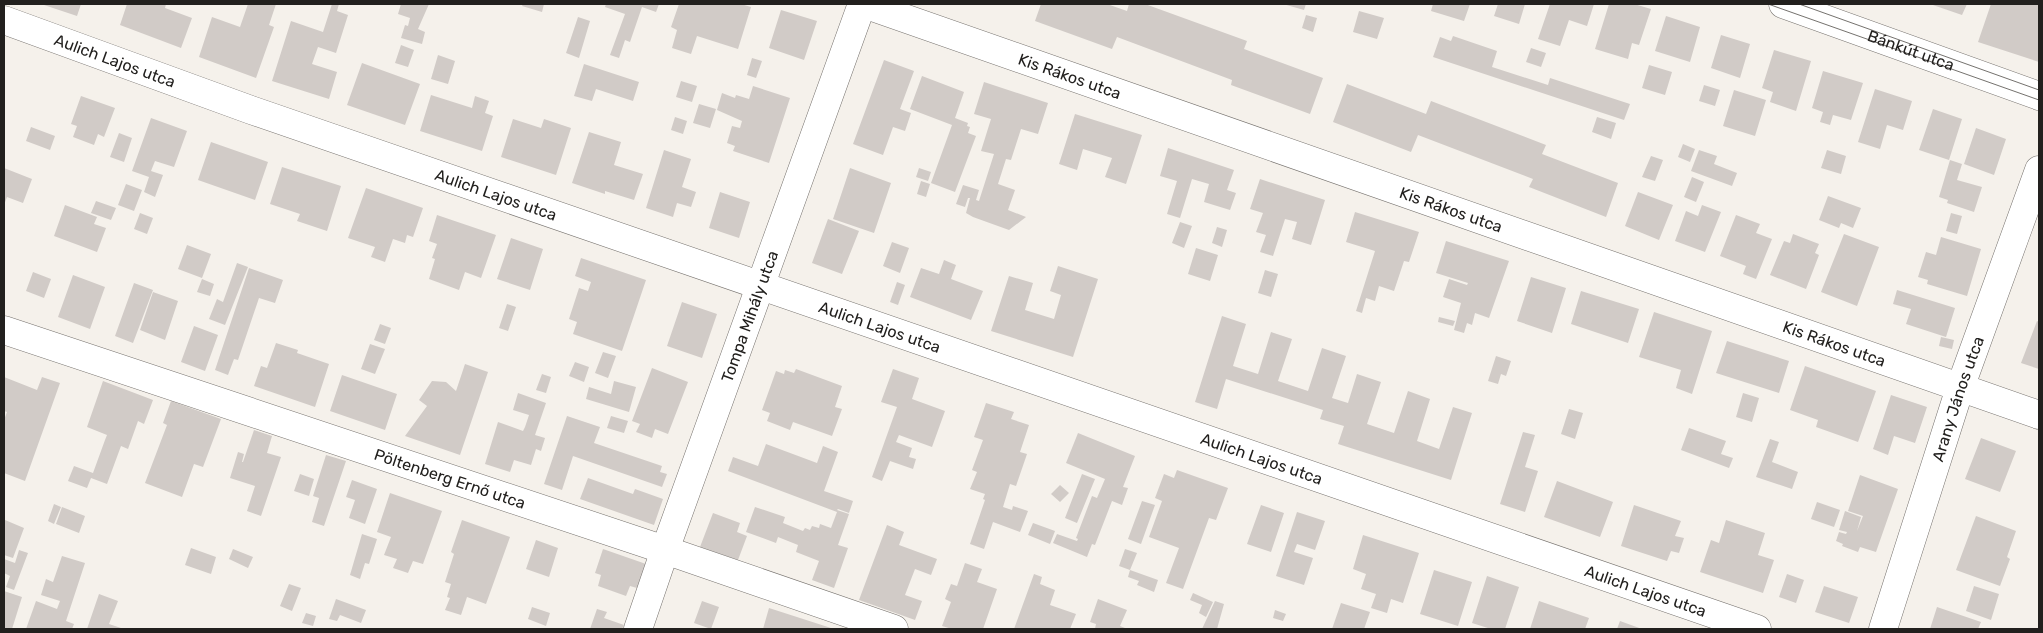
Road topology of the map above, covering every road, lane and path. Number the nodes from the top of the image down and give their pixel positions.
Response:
1 (863, 4) edge
2 (1783, 4) edge
3 (4, 20) edge
4 (2039, 96) edge
5 (2039, 170) edge
6 (759, 286) junction
7 (4, 330) edge
8 (1960, 388) junction
9 (2039, 415) edge
10 (665, 550) junction
11 (638, 629) edge
12 (894, 629) edge
13 (1757, 629) edge
14 (1883, 629) edge

1 - 6 street, Tompa Mihály utca
1 - 8 street, Kis Rákos utca
2 - 4 street, Bánkút utca
3 - 6 street, Aulich Lajos utca
5 - 8 street, Arany János utca
6 - 10 street, Tompa Mihály utca
6 - 13 street, Aulich Lajos utca
7 - 10 street, Pöltenberg Ernő utca
8 - 9 street, Kis Rákos utca
8 - 14 street, Arany János utca
10 - 11 street, Tompa Mihály utca
10 - 12 street, Pöltenberg Ernő utca

